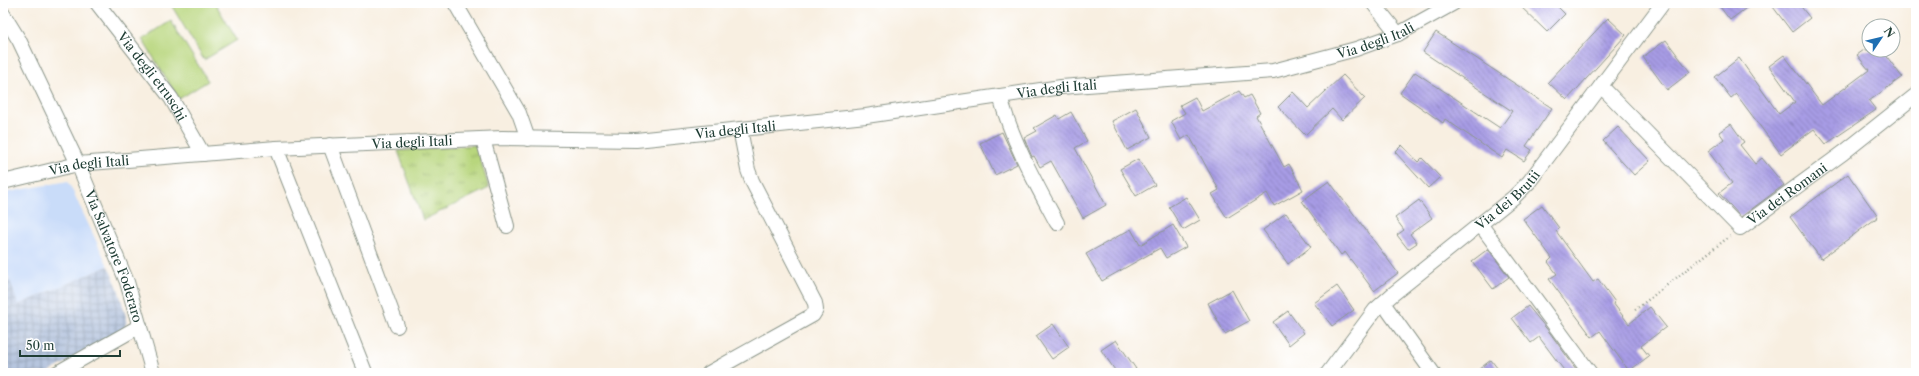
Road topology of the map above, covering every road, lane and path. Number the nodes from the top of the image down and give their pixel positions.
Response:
1 (98, 3) edge
2 (455, 3) edge
3 (1373, 3) edge
4 (1454, 3) edge
5 (1663, 3) edge
6 (3, 14) edge
7 (1398, 34) junction
8 (1601, 86) junction
9 (1916, 95) edge
10 (1000, 96) junction
11 (740, 129) junction
12 (528, 138) junction
13 (483, 139) junction
14 (330, 145) junction
15 (276, 148) junction
16 (203, 154) junction
17 (78, 164) junction
18 (3, 182) edge
19 (1058, 223) dead end
20 (1480, 224) junction
21 (507, 226) dead end
22 (1740, 228) junction
23 (1383, 304) junction
24 (1635, 310) dead end
25 (140, 326) junction
26 (397, 326) dead end
27 (365, 372) edge
28 (57, 373) edge
29 (153, 373) edge
30 (710, 373) edge
31 (1328, 373) edge
32 (1433, 373) edge
33 (1590, 373) edge

1 - 16 street, Via degli etruschi
2 - 12 street
3 - 7 street
4 - 7 street, Via degli Itali
5 - 8 street, Via dei Brutii
6 - 17 street, Via Salvatore Foderaro
7 - 10 street, Via degli Itali
8 - 20 street, Via dei Brutii
8 - 22 street, Via dei Romani
9 - 22 street, Via dei Romani
10 - 11 street, Via degli Itali
10 - 19 street
11 - 12 street, Via degli Itali
11 - 30 street
12 - 13 street, Via degli Itali
13 - 14 street, Via degli Itali
13 - 21 street
14 - 15 street, Via degli Itali
14 - 26 street
15 - 16 street, Via degli Itali
15 - 27 street
16 - 17 street, Via degli Itali
17 - 18 street, Via degli Itali
17 - 25 street, Via Salvatore Foderaro
20 - 23 street, Via dei Brutii
20 - 33 street
22 - 24 path
23 - 31 street, Via dei Brutii
23 - 32 street
25 - 28 street
25 - 29 street, Via Salvatore Foderaro

